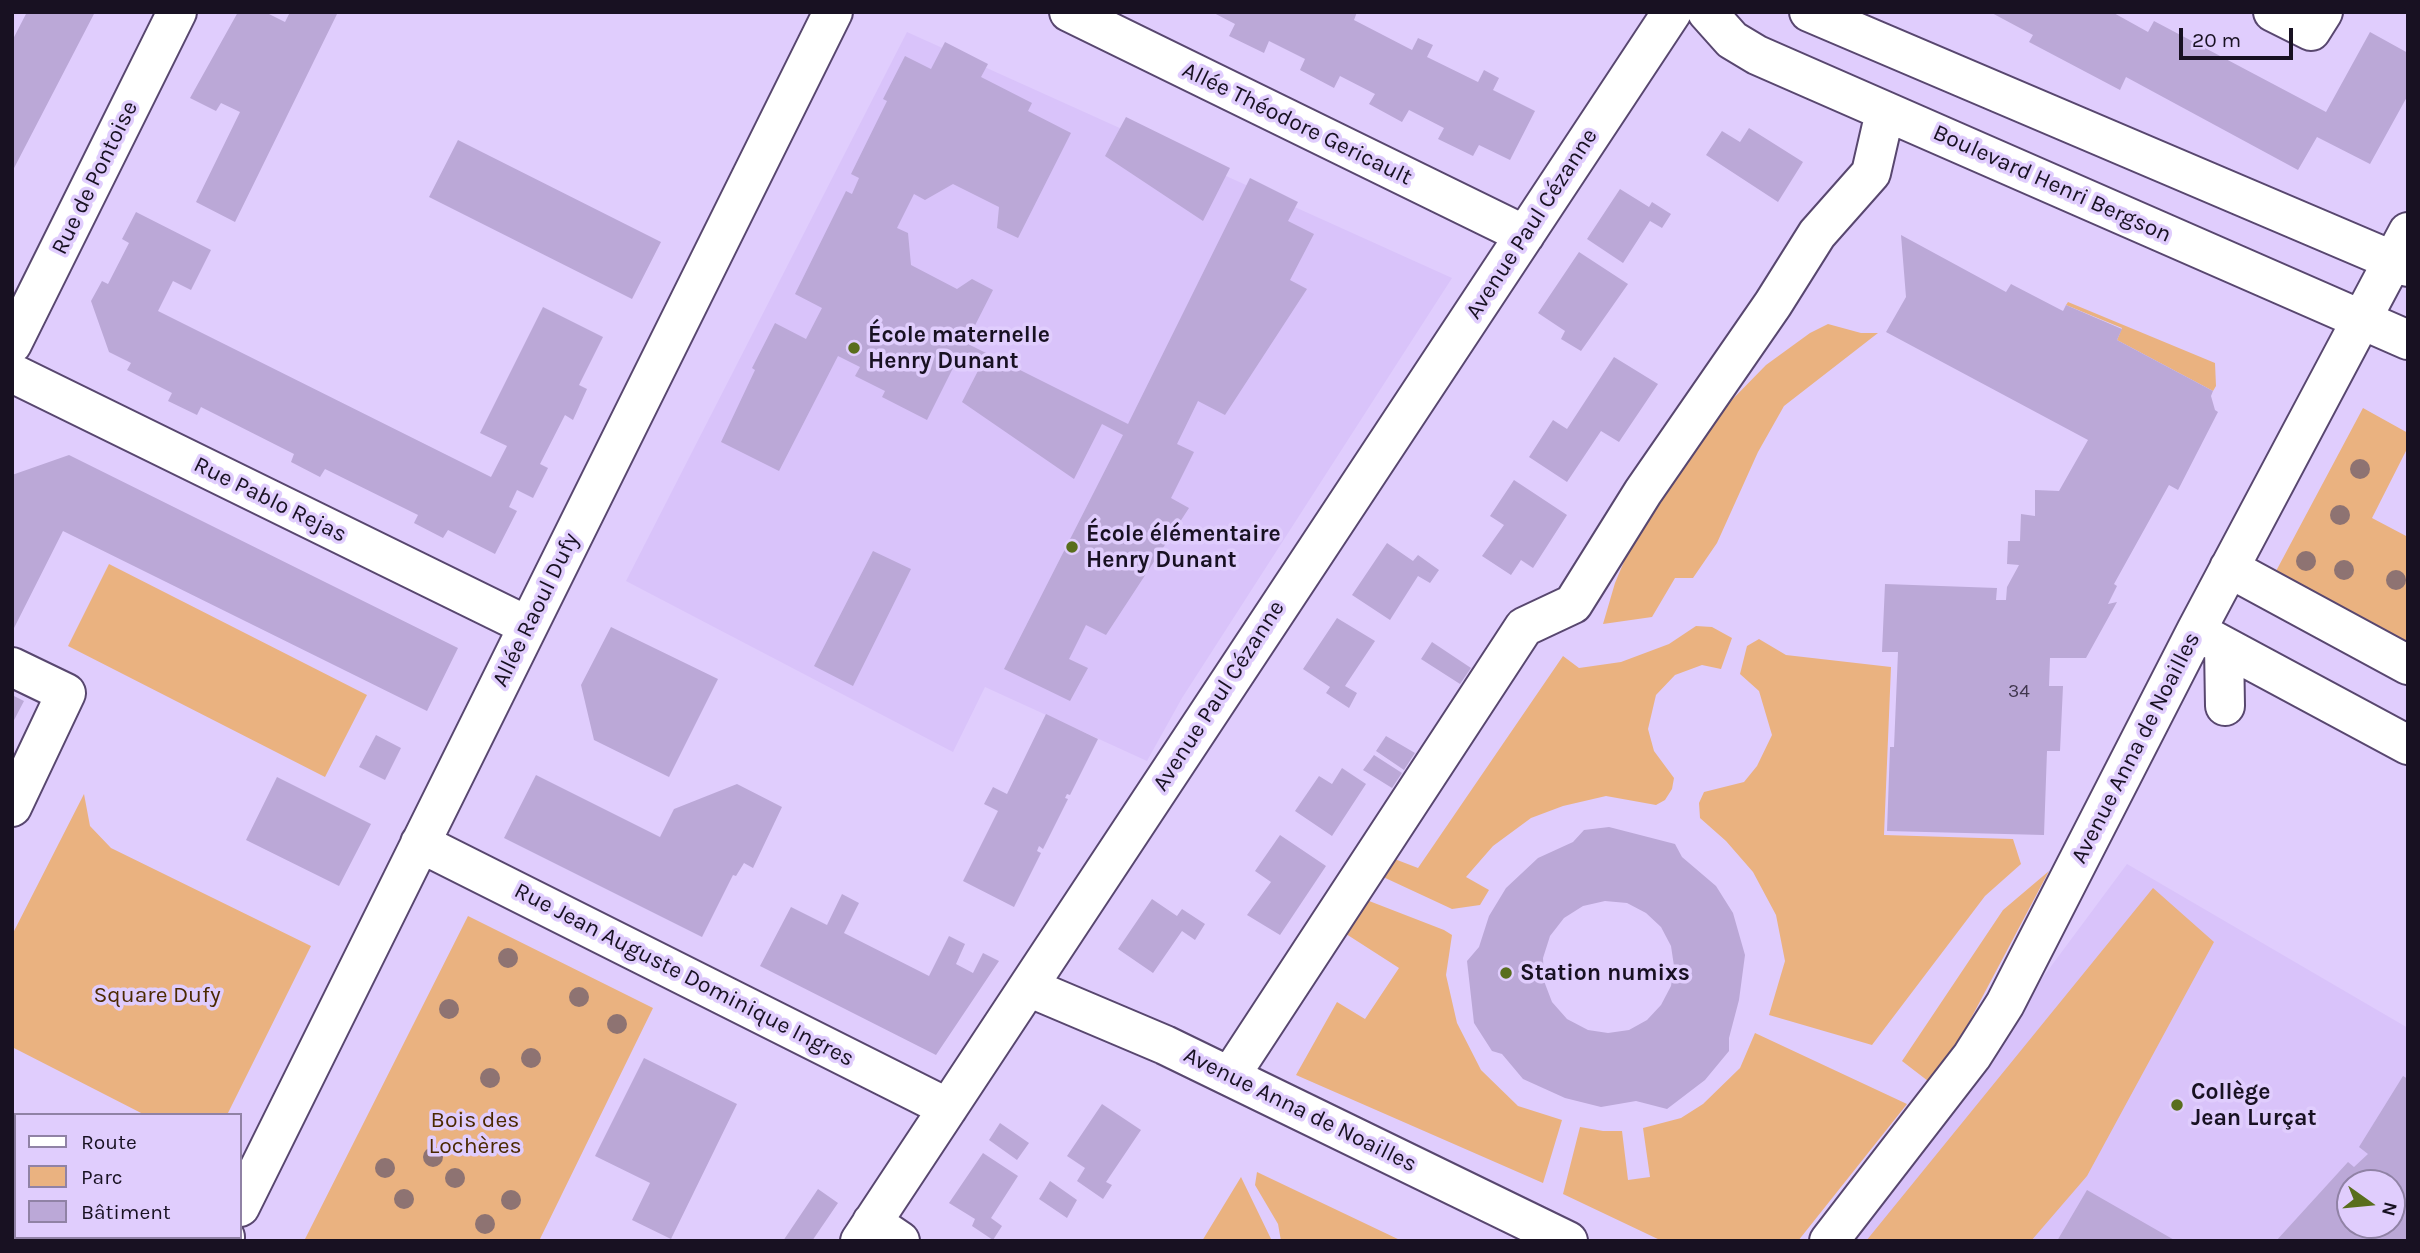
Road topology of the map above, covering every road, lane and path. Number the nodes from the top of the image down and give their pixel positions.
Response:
1 (177, 12) edge
2 (833, 12) edge
3 (1069, 12) edge
4 (1672, 12) edge
5 (1707, 12) edge
6 (1809, 12) edge
7 (2273, 12) edge
8 (2323, 12) edge
9 (1885, 112) junction
10 (1525, 235) junction
11 (2403, 253) edge
12 (2362, 319) junction
13 (2408, 340) edge
14 (12, 344) edge
15 (12, 373) edge
16 (2229, 568) junction
17 (528, 626) junction
18 (2202, 643) junction
19 (2408, 665) edge
20 (12, 667) edge
21 (2225, 706) dead end
22 (2408, 745) edge
23 (12, 807) edge
24 (420, 843) junction
25 (1028, 987) junction
26 (1230, 1076) junction
27 (948, 1108) junction
28 (242, 1203) edge
29 (877, 1235) edge
30 (1568, 1241) edge
31 (1829, 1241) edge

1 - 14 street, Rue de Pontoise
2 - 17 street, Allée Raoul Dufy
3 - 10 street, Allée Théodore Gericault
4 - 10 street, Avenue Paul Cézanne
5 - 9 street, Boulevard Henri Bergson
6 - 11 street
7 - 8 street
9 - 12 street, Boulevard Henri Bergson
9 - 26 street
10 - 25 street, Avenue Paul Cézanne
11 - 12 street, Avenue Anna de Noailles
12 - 13 street, Boulevard Henri Bergson
12 - 16 street, Avenue Anna de Noailles
15 - 17 street, Rue Pablo Rejas
16 - 18 street, Avenue Anna de Noailles
16 - 19 street
17 - 24 street, Allée Raoul Dufy
18 - 21 street
18 - 22 street
18 - 31 street, Avenue Anna de Noailles
20 - 23 street
24 - 27 street, Rue Jean Auguste Dominique Ingres
24 - 28 street, Allée Raoul Dufy
25 - 26 street, Avenue Anna de Noailles
25 - 27 street, Avenue Paul Cézanne
26 - 30 street, Avenue Anna de Noailles
27 - 29 street, Avenue Paul Cézanne

